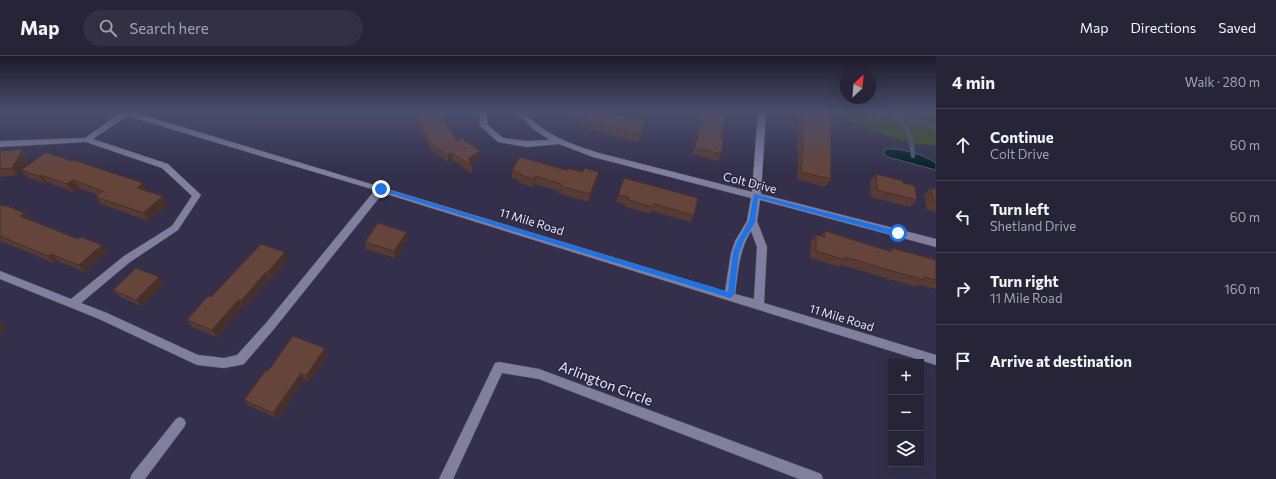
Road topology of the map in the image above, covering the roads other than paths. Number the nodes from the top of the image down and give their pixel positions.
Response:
1 (99, 131) edge
2 (186, 131) edge
3 (490, 131) edge
4 (539, 131) edge
5 (761, 131) edge
6 (87, 140) junction
7 (558, 142) junction
8 (0, 144) edge
9 (381, 189) junction
10 (756, 196) junction
11 (752, 222) junction
12 (936, 243) edge
13 (0, 275) edge
14 (730, 295) junction
15 (72, 304) junction
16 (759, 304) junction
17 (936, 360) edge
18 (180, 423) dead end
19 (137, 479) edge
20 (446, 479) edge
21 (816, 479) edge

1 - 6 street
2 - 9 street, 11 Mile Road
3 - 7 street, Colt Drive
4 - 7 street, Colt Drive
5 - 10 street
6 - 8 street
6 - 15 street
7 - 10 street, Colt Drive
9 - 14 street, 11 Mile Road
9 - 15 street
10 - 11 street
10 - 12 street, Colt Drive
11 - 14 street
11 - 16 street
13 - 15 street
14 - 16 street, 11 Mile Road
16 - 17 street, 11 Mile Road
18 - 19 street
20 - 21 street, Arlington Circle

